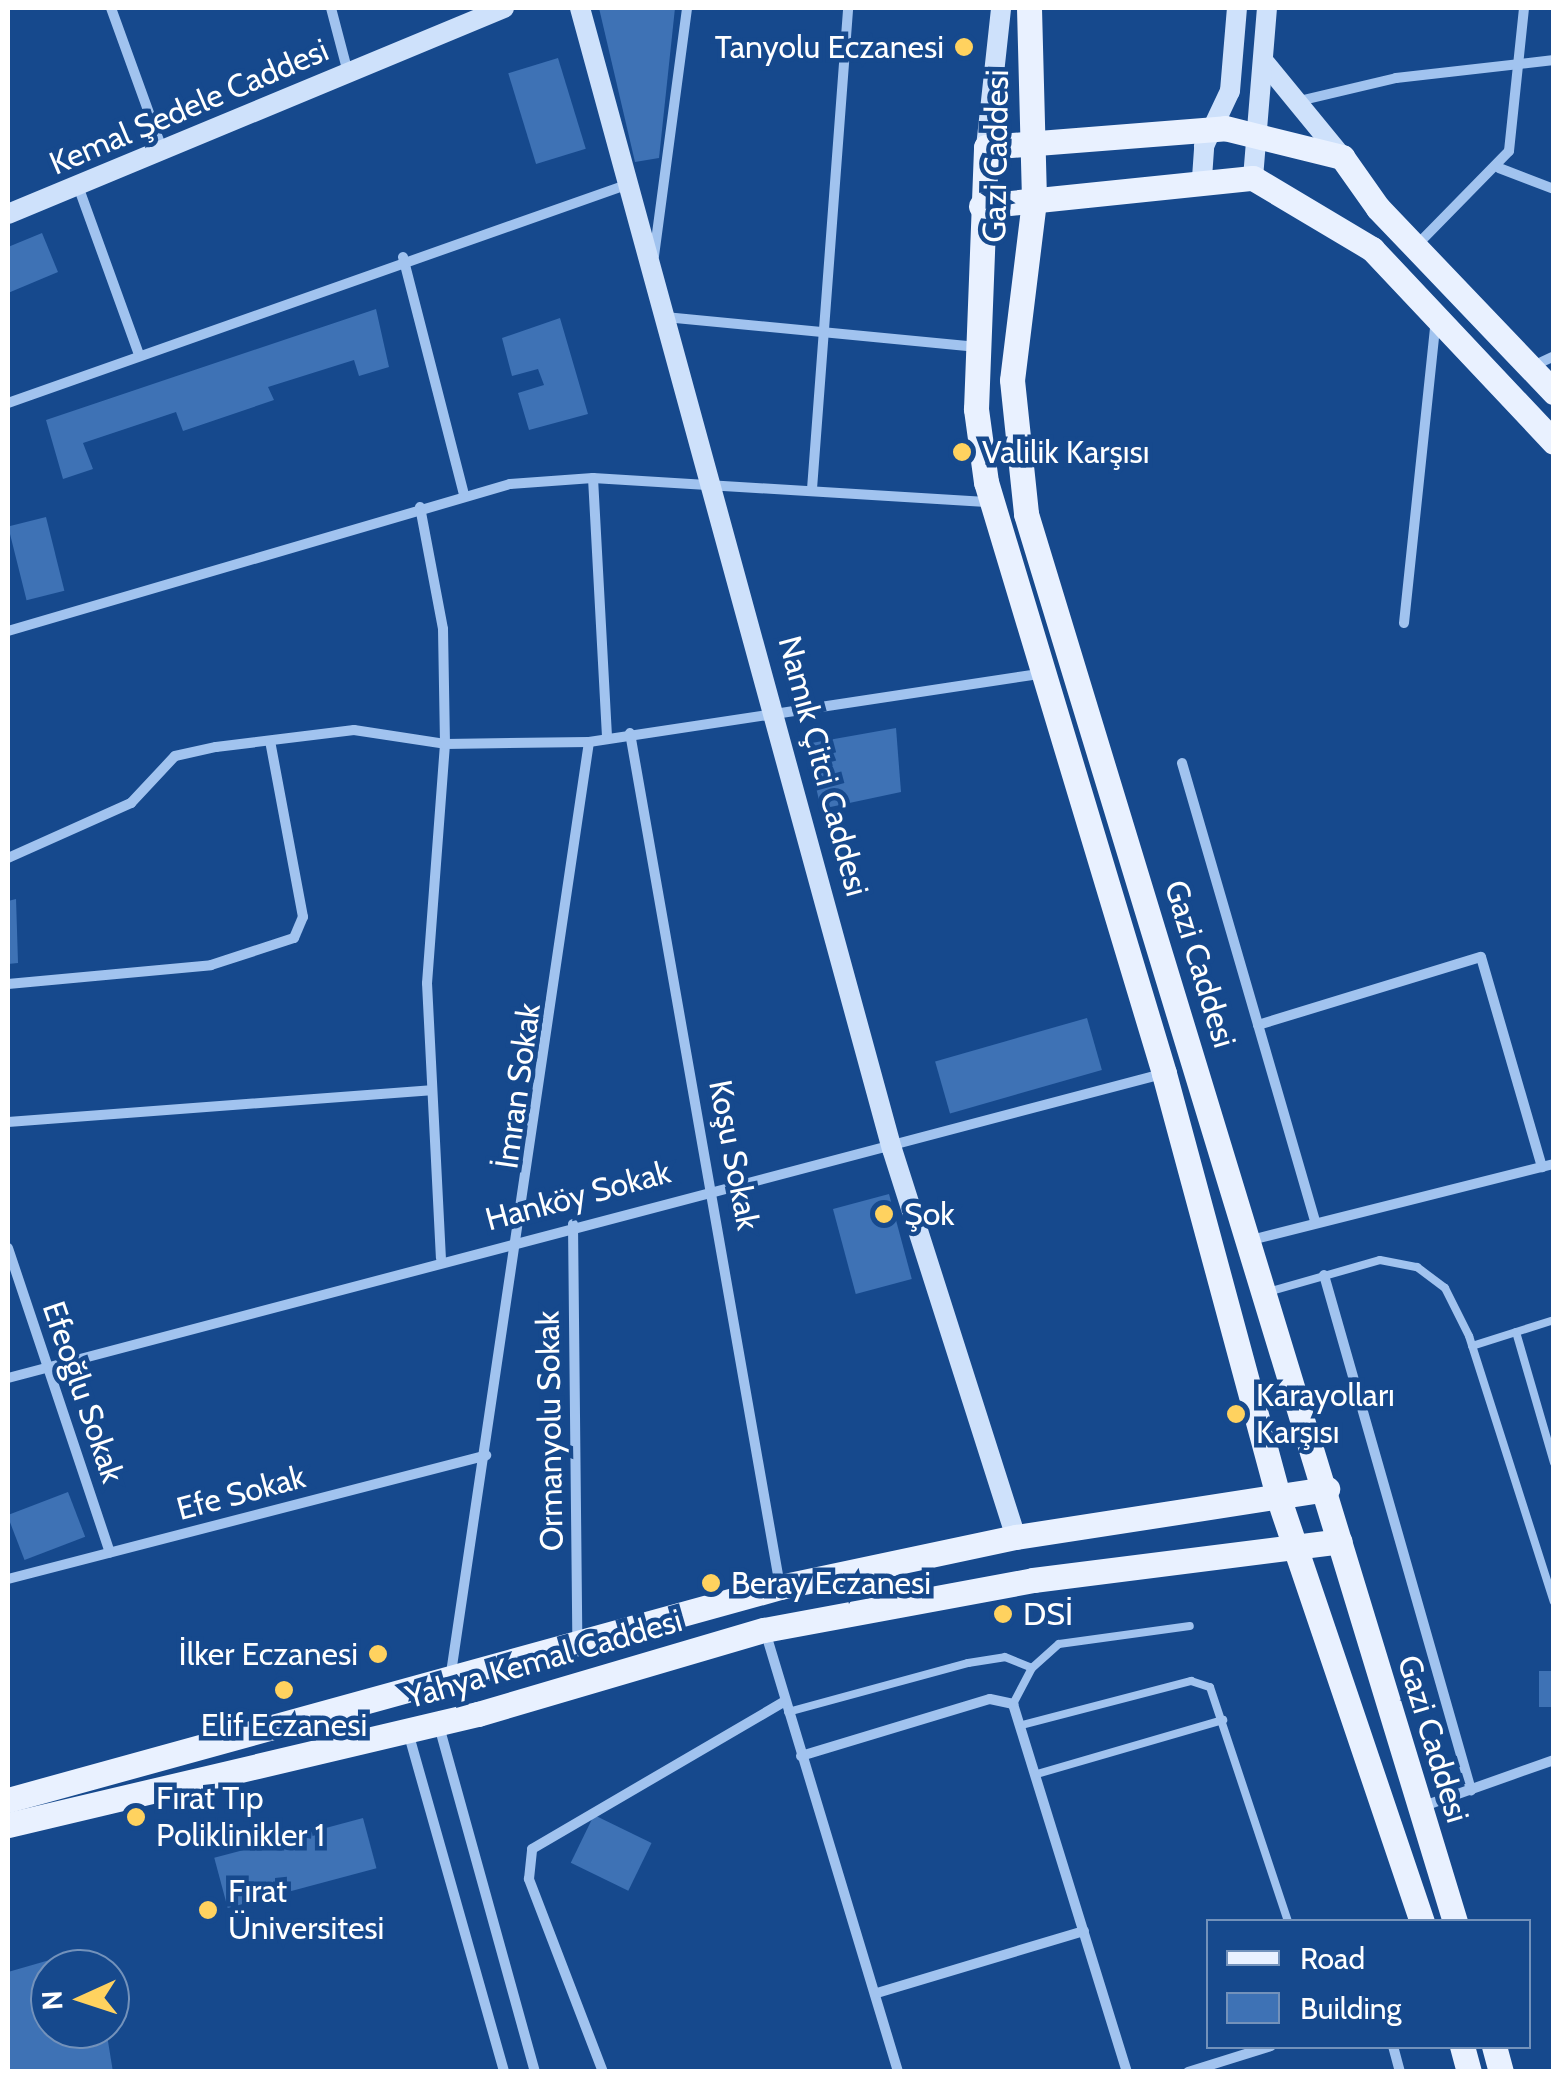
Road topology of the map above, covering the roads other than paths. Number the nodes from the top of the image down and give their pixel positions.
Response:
1 (111, 8) edge
2 (331, 8) edge
3 (504, 8) edge
4 (580, 8) edge
5 (687, 8) edge
6 (848, 8) edge
7 (1001, 8) edge
8 (1029, 8) edge
9 (1237, 8) edge
10 (1268, 8) edge
11 (1524, 8) edge
12 (1522, 60) junction
13 (1554, 60) edge
14 (1266, 64) junction
15 (348, 72) junction
16 (1299, 101) junction
17 (1212, 129) junction
18 (1260, 132) junction
19 (1033, 143) junction
20 (986, 147) junction
21 (162, 150) junction
22 (1342, 157) junction
23 (1499, 168) junction
24 (1202, 178) junction
25 (1253, 178) junction
26 (629, 184) junction
27 (78, 186) junction
28 (1554, 189) edge
29 (1034, 201) junction
30 (981, 206) junction
31 (8, 214) edge
32 (1416, 246) junction
33 (403, 258) junction
34 (652, 267) junction
35 (665, 317) junction
36 (1436, 321) junction
37 (826, 330) junction
38 (979, 347) junction
39 (138, 352) junction
40 (1543, 361) edge
41 (1554, 392) edge
42 (8, 403) edge
43 (1554, 442) edge
44 (593, 478) junction
45 (714, 484) junction
46 (812, 489) junction
47 (464, 494) junction
48 (992, 502) junction
49 (420, 507) junction
50 (1404, 623) dead end
51 (8, 631) edge
52 (1039, 674) junction
53 (778, 710) junction
54 (630, 733) junction
55 (607, 737) junction
56 (270, 740) junction
57 (589, 742) junction
58 (445, 744) junction
59 (1182, 763) dead end
60 (8, 858) edge
61 (8, 984) edge
62 (1258, 1025) junction
63 (1164, 1074) junction
64 (430, 1090) junction
65 (8, 1122) edge
66 (892, 1149) junction
67 (1548, 1165) edge
68 (714, 1186) junction
69 (1315, 1222) junction
70 (573, 1224) junction
71 (521, 1238) junction
72 (1252, 1240) junction
73 (8, 1248) edge
74 (441, 1258) junction
75 (1324, 1274) junction
76 (1268, 1292) junction
77 (1554, 1320) edge
78 (1516, 1332) junction
79 (1472, 1346) junction
80 (48, 1366) junction
81 (8, 1378) edge
82 (486, 1455) junction
83 (1554, 1463) edge
84 (1327, 1489) junction
85 (1278, 1496) junction
86 (1016, 1537) junction
87 (1340, 1541) junction
88 (1300, 1546) junction
89 (110, 1552) junction
90 (8, 1579) edge
91 (780, 1587) junction
92 (1554, 1602) edge
93 (1190, 1626) dead end
94 (764, 1630) junction
95 (577, 1637) junction
96 (1032, 1668) junction
97 (451, 1673) junction
98 (1013, 1704) junction
99 (786, 1706) junction
100 (1223, 1720) junction
101 (438, 1722) junction
102 (1022, 1726) junction
103 (408, 1731) junction
104 (801, 1756) junction
105 (1554, 1760) edge
106 (1036, 1774) junction
107 (1470, 1790) junction
108 (8, 1800) edge
109 (1420, 1808) junction
110 (8, 1824) edge
111 (1287, 1919) edge
112 (1421, 1919) edge
113 (1454, 1919) edge
114 (1084, 1931) junction
115 (878, 1993) junction
116 (1261, 2049) edge
117 (504, 2072) edge
118 (535, 2072) edge
119 (603, 2072) edge
120 (898, 2072) edge
121 (1128, 2072) edge
122 (1188, 2072) edge

1 - 21 street
2 - 15 street
3 - 15 street, Kemal Şedele Caddesi
4 - 26 street, Namık Çitci Caddesi
5 - 34 street
6 - 37 street
7 - 20 street, Gazi Caddesi
8 - 19 main road, Gazi Caddesi
9 - 17 street
10 - 14 street
11 - 12 street
12 - 13 street
12 - 16 street
12 - 23 street
14 - 16 street
14 - 18 street
15 - 21 street, Kemal Şedele Caddesi
16 - 22 street
17 - 18 main road
17 - 19 main road
17 - 24 street
18 - 22 main road
18 - 25 street
19 - 20 main road
19 - 29 main road, Gazi Caddesi
20 - 30 main road, Gazi Caddesi
21 - 27 street, Kemal Şedele Caddesi
22 - 32 main road
23 - 28 street
23 - 32 street
24 - 25 main road
24 - 29 main road
25 - 36 main road
26 - 33 street
26 - 34 street, Namık Çitci Caddesi
27 - 31 street, Kemal Şedele Caddesi
27 - 39 street
29 - 30 main road
29 - 72 main road, Gazi Caddesi
30 - 38 main road, Gazi Caddesi
32 - 40 main road
33 - 39 street
33 - 47 street
34 - 35 street, Namık Çitci Caddesi
35 - 37 street
35 - 45 street, Namık Çitci Caddesi
36 - 43 main road
36 - 50 street
37 - 38 street
37 - 46 street
38 - 48 main road, Gazi Caddesi
39 - 42 street
40 - 41 main road
44 - 45 street
44 - 47 street
44 - 55 street
45 - 46 street
45 - 53 street, Namık Çitci Caddesi
46 - 48 street
47 - 49 street
48 - 52 main road, Gazi Caddesi
49 - 51 street
49 - 58 street
52 - 53 street
52 - 63 main road, Gazi Caddesi
53 - 54 street
53 - 66 street, Namık Çitci Caddesi
54 - 55 street
54 - 68 street, Koşu Sokak
55 - 57 street
56 - 58 street
56 - 60 street
56 - 61 street
57 - 58 street
57 - 71 street, İmran Sokak
58 - 64 street
59 - 62 street
62 - 67 street
62 - 69 street
63 - 66 street, Hanköy Sokak
63 - 85 main road, Gazi Caddesi
64 - 65 street
64 - 74 street
66 - 68 street, Hanköy Sokak
66 - 86 street, Namık Çitci Caddesi
67 - 69 street
68 - 70 street, Hanköy Sokak
68 - 91 street, Koşu Sokak
69 - 72 street
70 - 71 street, Hanköy Sokak
70 - 95 street, Ormanyolu Sokak
71 - 74 street, Hanköy Sokak
71 - 82 street, İmran Sokak
72 - 76 main road, Gazi Caddesi
73 - 80 street, Efeoğlu Sokak
74 - 80 street, Hanköy Sokak
75 - 76 lane
75 - 79 lane
75 - 107 street
76 - 84 main road, Gazi Caddesi
77 - 78 lane
78 - 79 lane
78 - 83 lane
79 - 92 lane
80 - 81 street, Hanköy Sokak
80 - 89 street, Efeoğlu Sokak
82 - 89 street, Efe Sokak
82 - 97 street, İmran Sokak
84 - 85 main road, Yahya Kemal Caddesi
84 - 87 main road, Gazi Caddesi
85 - 86 main road, Yahya Kemal Caddesi
85 - 88 main road, Gazi Caddesi
86 - 91 main road, Yahya Kemal Caddesi
87 - 88 main road, Yahya Kemal Caddesi
87 - 109 main road, Gazi Caddesi
88 - 94 main road, Yahya Kemal Caddesi
88 - 112 main road, Gazi Caddesi
89 - 90 street, Efe Sokak
91 - 95 main road, Yahya Kemal Caddesi
93 - 96 lane
94 - 99 street
94 - 101 main road, Yahya Kemal Caddesi
95 - 97 main road, Yahya Kemal Caddesi
96 - 98 lane
96 - 99 lane
97 - 108 main road, Yahya Kemal Caddesi
98 - 102 street
98 - 104 street
99 - 104 street
99 - 119 street
100 - 102 lane
100 - 106 lane
100 - 111 lane
101 - 103 main road, Yahya Kemal Caddesi
101 - 118 street
102 - 106 street
103 - 110 main road, Yahya Kemal Caddesi
103 - 117 street
104 - 115 street
105 - 107 street
106 - 114 street
107 - 109 street
109 - 113 main road, Gazi Caddesi
114 - 115 street
114 - 121 street
115 - 120 street
116 - 122 street

